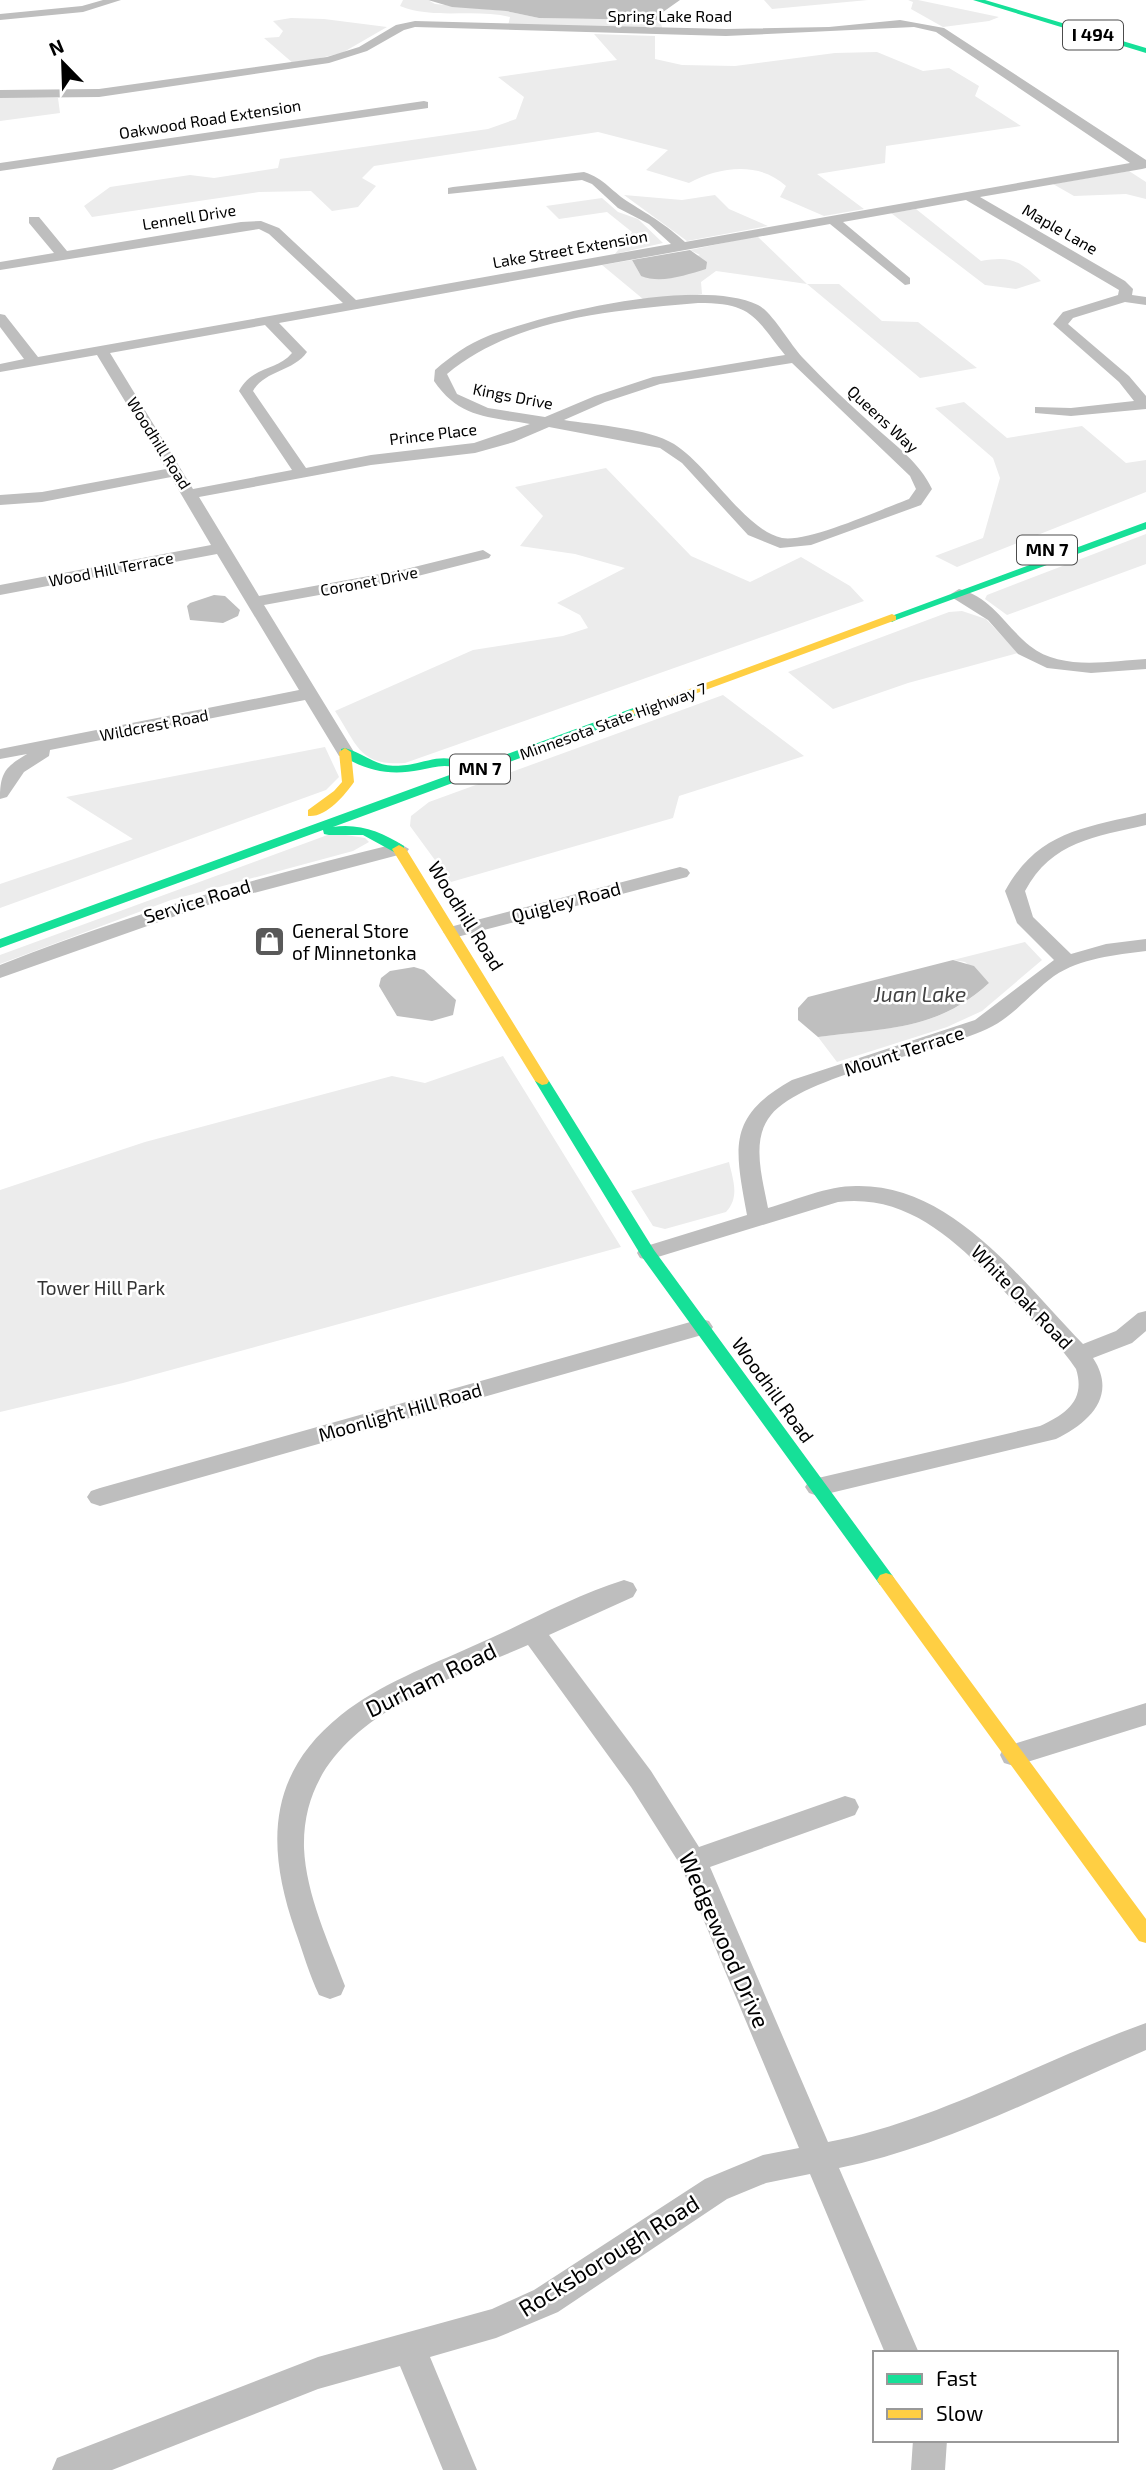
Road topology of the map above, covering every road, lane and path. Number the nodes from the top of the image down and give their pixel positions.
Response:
1 (115, 0) edge
2 (977, 0) edge
3 (1022, 0) edge
4 (0, 17) edge
5 (1040, 19) junction
6 (1146, 36) edge
7 (1146, 51) edge
8 (1146, 60) edge
9 (0, 94) edge
10 (424, 105) dead end
11 (1144, 164) edge
12 (0, 166) edge
13 (453, 191) dead end
14 (967, 195) junction
15 (33, 220) dead end
16 (833, 220) junction
17 (682, 247) junction
18 (63, 255) junction
19 (0, 265) edge
20 (905, 281) dead end
21 (1124, 298) junction
22 (698, 300) joint
23 (1146, 301) edge
24 (354, 306) junction
25 (0, 318) edge
26 (269, 321) junction
27 (102, 351) junction
28 (795, 358) junction
29 (34, 362) junction
30 (0, 368) edge
31 (1145, 405) edge
32 (1040, 410) dead end
33 (546, 422) junction
34 (175, 472) junction
35 (302, 473) junction
36 (191, 494) junction
37 (0, 500) edge
38 (1146, 510) edge
39 (1146, 525) edge
40 (789, 544) joint
41 (221, 548) junction
42 (483, 555) dead end
43 (0, 590) edge
44 (959, 594) junction
45 (253, 602) junction
46 (1146, 664) edge
47 (308, 694) junction
48 (72, 742) junction
49 (345, 752) junction
50 (0, 754) edge
51 (456, 770) junction
52 (0, 793) edge
53 (313, 813) junction
54 (1146, 819) edge
55 (258, 849) junction
56 (399, 849) junction
57 (680, 873) dead end
58 (64, 903) dead end
59 (453, 932) junction
60 (0, 944) edge
61 (1146, 945) edge
62 (1067, 961) junction
63 (0, 972) edge
64 (759, 1219) junction
65 (648, 1253) junction
66 (1146, 1319) edge
67 (701, 1327) junction
68 (1079, 1355) junction
69 (818, 1487) junction
70 (100, 1497) dead end
71 (624, 1590) dead end
72 (532, 1632) junction
73 (1146, 1714) edge
74 (1014, 1755) junction
75 (845, 1807) dead end
76 (693, 1861) junction
77 (1146, 1935) edge
78 (330, 1986) dead end
79 (1146, 2036) edge
80 (821, 2158) junction
81 (409, 2348) junction
82 (901, 2351) edge
83 (930, 2442) edge
84 (69, 2470) edge
85 (460, 2470) edge
86 (928, 2470) edge

1 - 4 street
2 - 5 main road, I 494
3 - 6 main road, I 494
5 - 7 main road, I 494
5 - 8 main road
9 - 11 street, Spring Lake Road
10 - 12 street, Oakwood Road Extension
11 - 14 street, Lake Street Extension
13 - 17 street
14 - 16 street, Lake Street Extension
14 - 21 street, Maple Lane
15 - 18 street
16 - 17 street, Lake Street Extension
16 - 20 street
17 - 24 street, Lake Street Extension
18 - 19 street, Lennell Drive
18 - 24 street, Lennell Drive
21 - 23 street
21 - 31 street
22 - 28 street, Queens Way
22 - 33 street, Kings Drive
24 - 26 street, Lake Street Extension
25 - 29 street
26 - 27 street, Lake Street Extension
26 - 35 street
27 - 29 street, Lake Street Extension
27 - 34 street, Woodhill Road
28 - 33 street, Prince Place
28 - 40 street, Queens Way
29 - 30 street, Lake Street Extension
31 - 32 street
33 - 35 street, Prince Place
33 - 40 street, Kings Drive
34 - 36 street, Woodhill Road
34 - 37 street
35 - 36 street, Prince Place
36 - 41 street, Woodhill Road
38 - 51 main road, Minnesota State Highway 7 / MN 7
39 - 44 main road, Minnesota State Highway 7 / MN 7
41 - 43 street, Wood Hill Terrace
41 - 45 street, Woodhill Road
42 - 45 street, Coronet Drive
44 - 46 street
44 - 51 main road, Minnesota State Highway 7 / MN 7
45 - 47 street, Woodhill Road
47 - 48 street, Wildcrest Road
47 - 49 street, Woodhill Road
48 - 50 street, Wildcrest Road
48 - 52 street
49 - 51 main road
49 - 53 main road
51 - 53 main road, Minnesota State Highway 7 / MN 7
51 - 55 main road, Minnesota State Highway 7 / MN 7
51 - 56 main road
53 - 58 main road, Minnesota State Highway 7 / MN 7
54 - 62 street
55 - 56 main road
55 - 60 main road, Minnesota State Highway 7 / MN 7
56 - 59 main road, Woodhill Road
56 - 63 street, Service Road
57 - 59 street, Quigley Road
59 - 65 main road, Woodhill Road
61 - 62 street, Mount Terrace
62 - 64 street, Mount Terrace
64 - 65 street, White Oak Road
64 - 68 street, White Oak Road
65 - 67 main road, Woodhill Road
66 - 68 street
67 - 69 main road, Woodhill Road
67 - 70 street, Moonlight Hill Road
68 - 69 street, White Oak Road
69 - 74 main road, Woodhill Road
71 - 72 street, Durham Road
72 - 76 street, Wedgewood Drive
72 - 78 street, Durham Road
73 - 74 street
74 - 77 main road, Woodhill Road
75 - 76 street
76 - 80 street, Wedgewood Drive
79 - 80 street, Rocksborough Road
80 - 81 street, Rocksborough Road
80 - 82 street, Wedgewood Drive
81 - 84 street, Rocksborough Road
81 - 85 street
83 - 86 street

